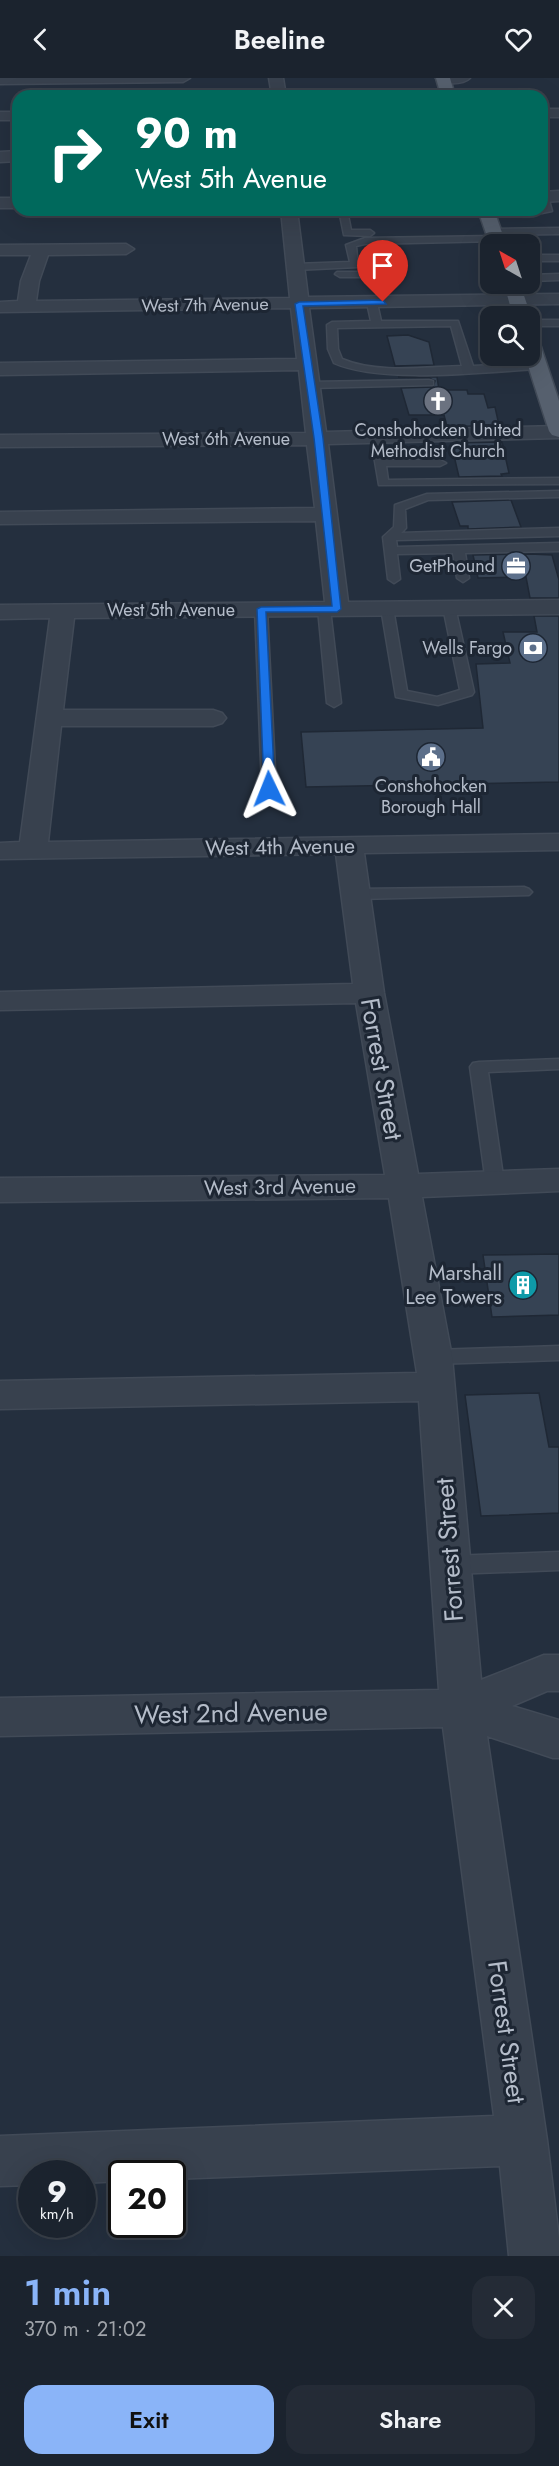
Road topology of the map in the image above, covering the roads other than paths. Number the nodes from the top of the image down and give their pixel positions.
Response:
1 (183, 78) edge
2 (443, 78) edge
3 (463, 78) edge
4 (0, 80) edge
5 (290, 216) edge
6 (344, 216) edge
7 (488, 216) edge
8 (462, 229) dead end
9 (559, 231) edge
10 (493, 234) edge
11 (480, 235) edge
12 (126, 249) dead end
13 (0, 250) edge
14 (41, 250) junction
15 (540, 258) edge
16 (559, 258) edge
17 (295, 271) junction
18 (559, 277) edge
19 (540, 278) edge
20 (559, 299) edge
21 (517, 300) edge
22 (377, 302) junction
23 (299, 304) junction
24 (0, 307) edge
25 (26, 307) junction
26 (540, 323) edge
27 (559, 323) edge
28 (377, 324) junction
29 (307, 364) junction
30 (537, 366) joint
31 (468, 368) junction
32 (0, 369) edge
33 (429, 383) dead end
34 (310, 385) junction
35 (552, 387) edge
36 (559, 431) edge
37 (318, 438) junction
38 (376, 438) junction
39 (0, 441) edge
40 (440, 463) dead end
41 (380, 464) junction
42 (559, 481) edge
43 (559, 494) edge
44 (327, 514) junction
45 (0, 518) edge
46 (559, 532) edge
47 (389, 537) junction
48 (559, 547) edge
49 (458, 550) junction
50 (390, 551) junction
51 (463, 578) dead end
52 (394, 579) dead end
53 (559, 606) edge
54 (449, 607) junction
55 (387, 608) junction
56 (261, 609) junction
57 (330, 609) junction
58 (63, 610) junction
59 (0, 612) edge
60 (334, 703) dead end
61 (49, 718) junction
62 (213, 718) dead end
63 (269, 789) dead end
64 (559, 842) edge
65 (349, 846) junction
66 (33, 850) junction
67 (0, 851) edge
68 (524, 891) dead end
69 (356, 894) junction
70 (369, 993) junction
71 (0, 1001) edge
72 (559, 1064) edge
73 (559, 1180) edge
74 (495, 1183) junction
75 (403, 1186) junction
76 (0, 1190) edge
77 (559, 1353) edge
78 (436, 1372) junction
79 (0, 1395) edge
80 (559, 1562) edge
81 (451, 1565) junction
82 (559, 1673) edge
83 (462, 1708) junction
84 (0, 1717) edge
85 (559, 1739) edge
86 (522, 2140) junction
87 (0, 2161) edge
88 (535, 2256) edge

1 - 4 street
2 - 3 street
5 - 17 street
6 - 8 lane
7 - 10 main road
9 - 10 lane
11 - 17 lane
12 - 14 street
13 - 14 street
14 - 25 street
15 - 16 lane
17 - 22 lane
17 - 23 street
18 - 19 lane
20 - 21 street, West 7th Avenue
21 - 22 street, West 7th Avenue
22 - 23 street, West 7th Avenue
22 - 28 lane
23 - 25 street, West 7th Avenue
23 - 29 street
24 - 25 street, West 7th Avenue
26 - 27 lane
28 - 31 lane
28 - 31 lane
29 - 32 street
29 - 34 street
30 - 31 lane
30 - 35 main road
33 - 34 lane
34 - 37 street
35 - 36 main road
36 - 38 street, West 6th Avenue
37 - 38 street, West 6th Avenue
37 - 39 street, West 6th Avenue
37 - 44 street
38 - 41 lane
40 - 41 lane
41 - 42 lane
43 - 47 lane
44 - 45 street
44 - 57 street
46 - 47 lane
47 - 50 lane
48 - 49 lane
49 - 50 lane
49 - 51 lane
50 - 52 lane
53 - 54 street, West 5th Avenue
54 - 55 street, West 5th Avenue
54 - 55 lane
55 - 57 street, West 5th Avenue
56 - 57 street, West 5th Avenue
56 - 58 street, West 5th Avenue
56 - 63 lane
57 - 60 lane
58 - 59 street, West 5th Avenue
58 - 61 street
61 - 62 street
61 - 66 street
64 - 65 street, West 4th Avenue
65 - 66 street, West 4th Avenue
65 - 69 street, Forrest Street
66 - 67 street, West 4th Avenue
68 - 69 lane
69 - 70 street, Forrest Street
70 - 71 street
70 - 75 street, Forrest Street
72 - 74 lane
73 - 74 street, West 3rd Avenue
74 - 75 street, West 3rd Avenue
75 - 76 street, West 3rd Avenue
75 - 78 street, Forrest Street
77 - 78 lane
78 - 79 street
78 - 81 street, Forrest Street
80 - 81 lane
81 - 83 street, Forrest Street
82 - 83 street, West 2nd Avenue
83 - 84 street, West 2nd Avenue
83 - 85 street, West 2nd Avenue
83 - 86 street, Forrest Street
86 - 87 street
86 - 88 street, Forrest Street

